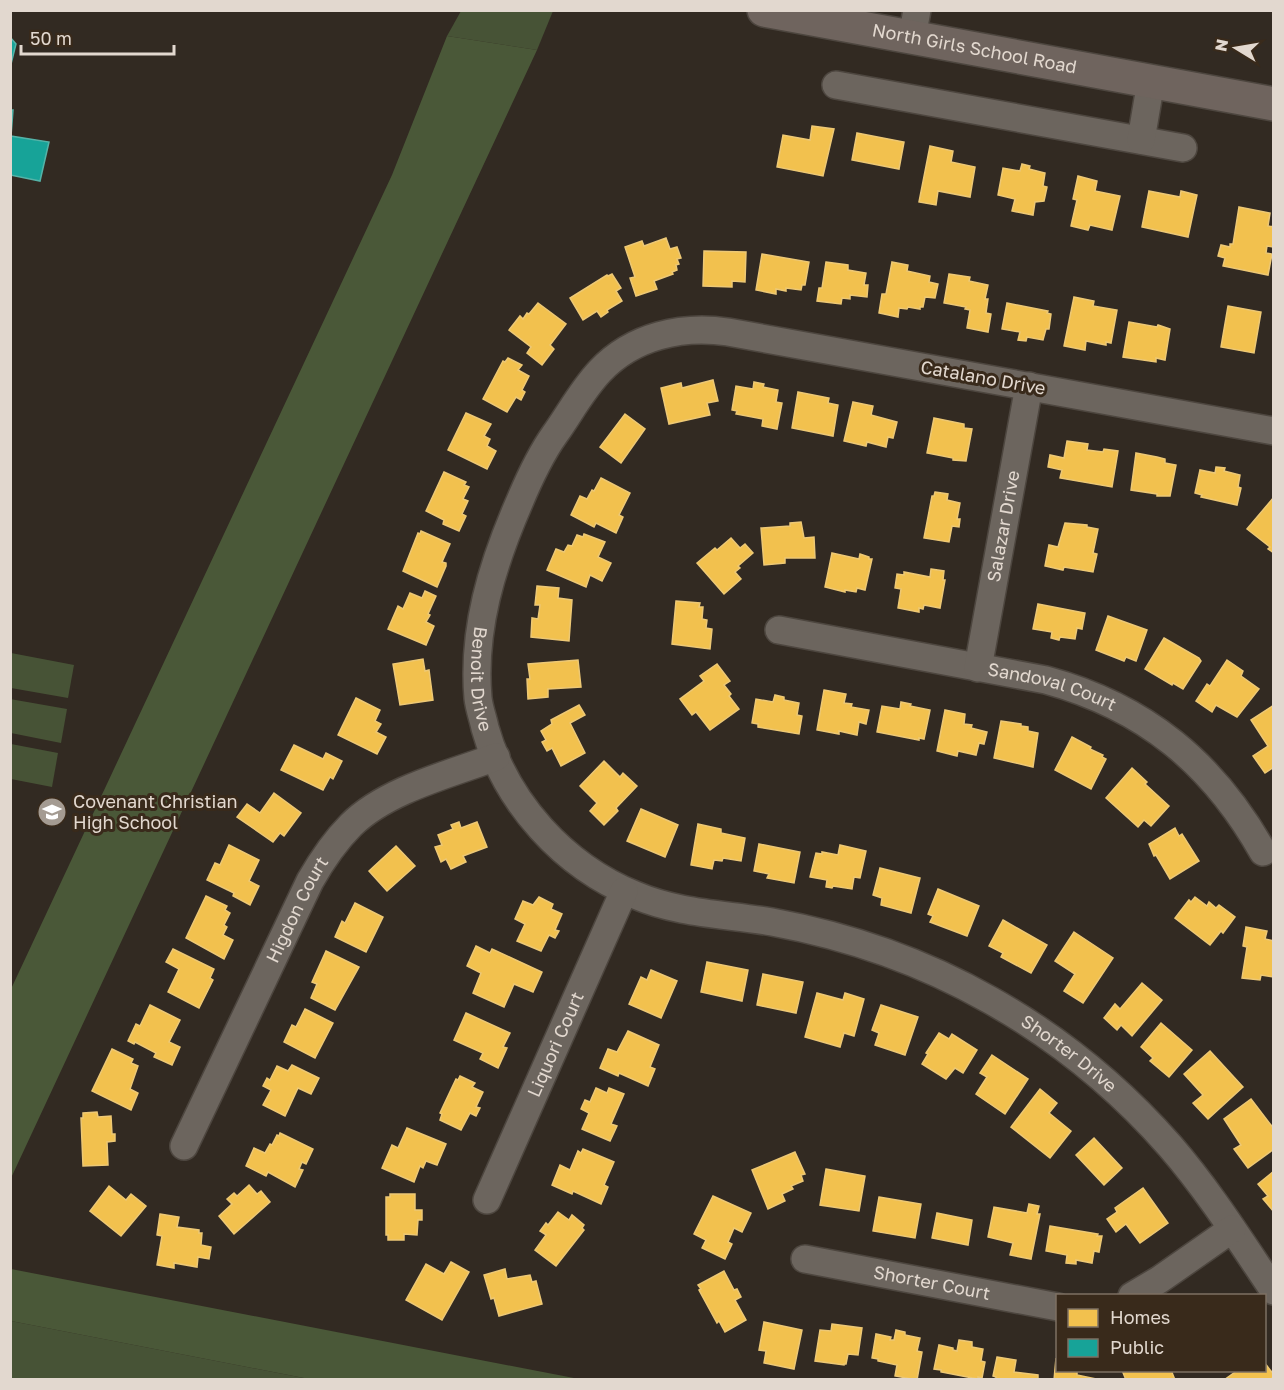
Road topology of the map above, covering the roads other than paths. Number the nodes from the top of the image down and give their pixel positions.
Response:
1 (764, 10) edge
2 (915, 24) edge
3 (1151, 81) junction
4 (836, 85) dead end
5 (1274, 104) edge
6 (1141, 140) junction
7 (1183, 148) dead end
8 (693, 329) joint
9 (1029, 386) junction
10 (1274, 431) edge
11 (779, 630) dead end
12 (978, 668) junction
13 (496, 757) junction
14 (1263, 852) dead end
15 (624, 891) junction
16 (792, 926) joint
17 (184, 1146) dead end
18 (487, 1200) dead end
19 (1232, 1229) junction
20 (805, 1259) dead end
21 (1271, 1288) edge
22 (1135, 1294) edge
23 (1056, 1307) edge

1 - 2 main road, North Girls School Road
2 - 3 main road, North Girls School Road
3 - 5 main road, North Girls School Road
3 - 6 street
4 - 6 street
6 - 7 street
8 - 9 street, Catalano Drive
8 - 13 street, Benoit Drive
9 - 10 street, Catalano Drive
9 - 12 street, Salazar Drive
11 - 12 street, Sandoval Court
12 - 14 street, Sandoval Court
13 - 15 street, Benoit Drive
13 - 17 street, Higdon Court
15 - 16 street, Benoit Drive
15 - 18 street, Liquori Court
16 - 19 street, Shorter Drive
19 - 21 street, Shorter Drive
19 - 22 street
20 - 23 street, Shorter Court

